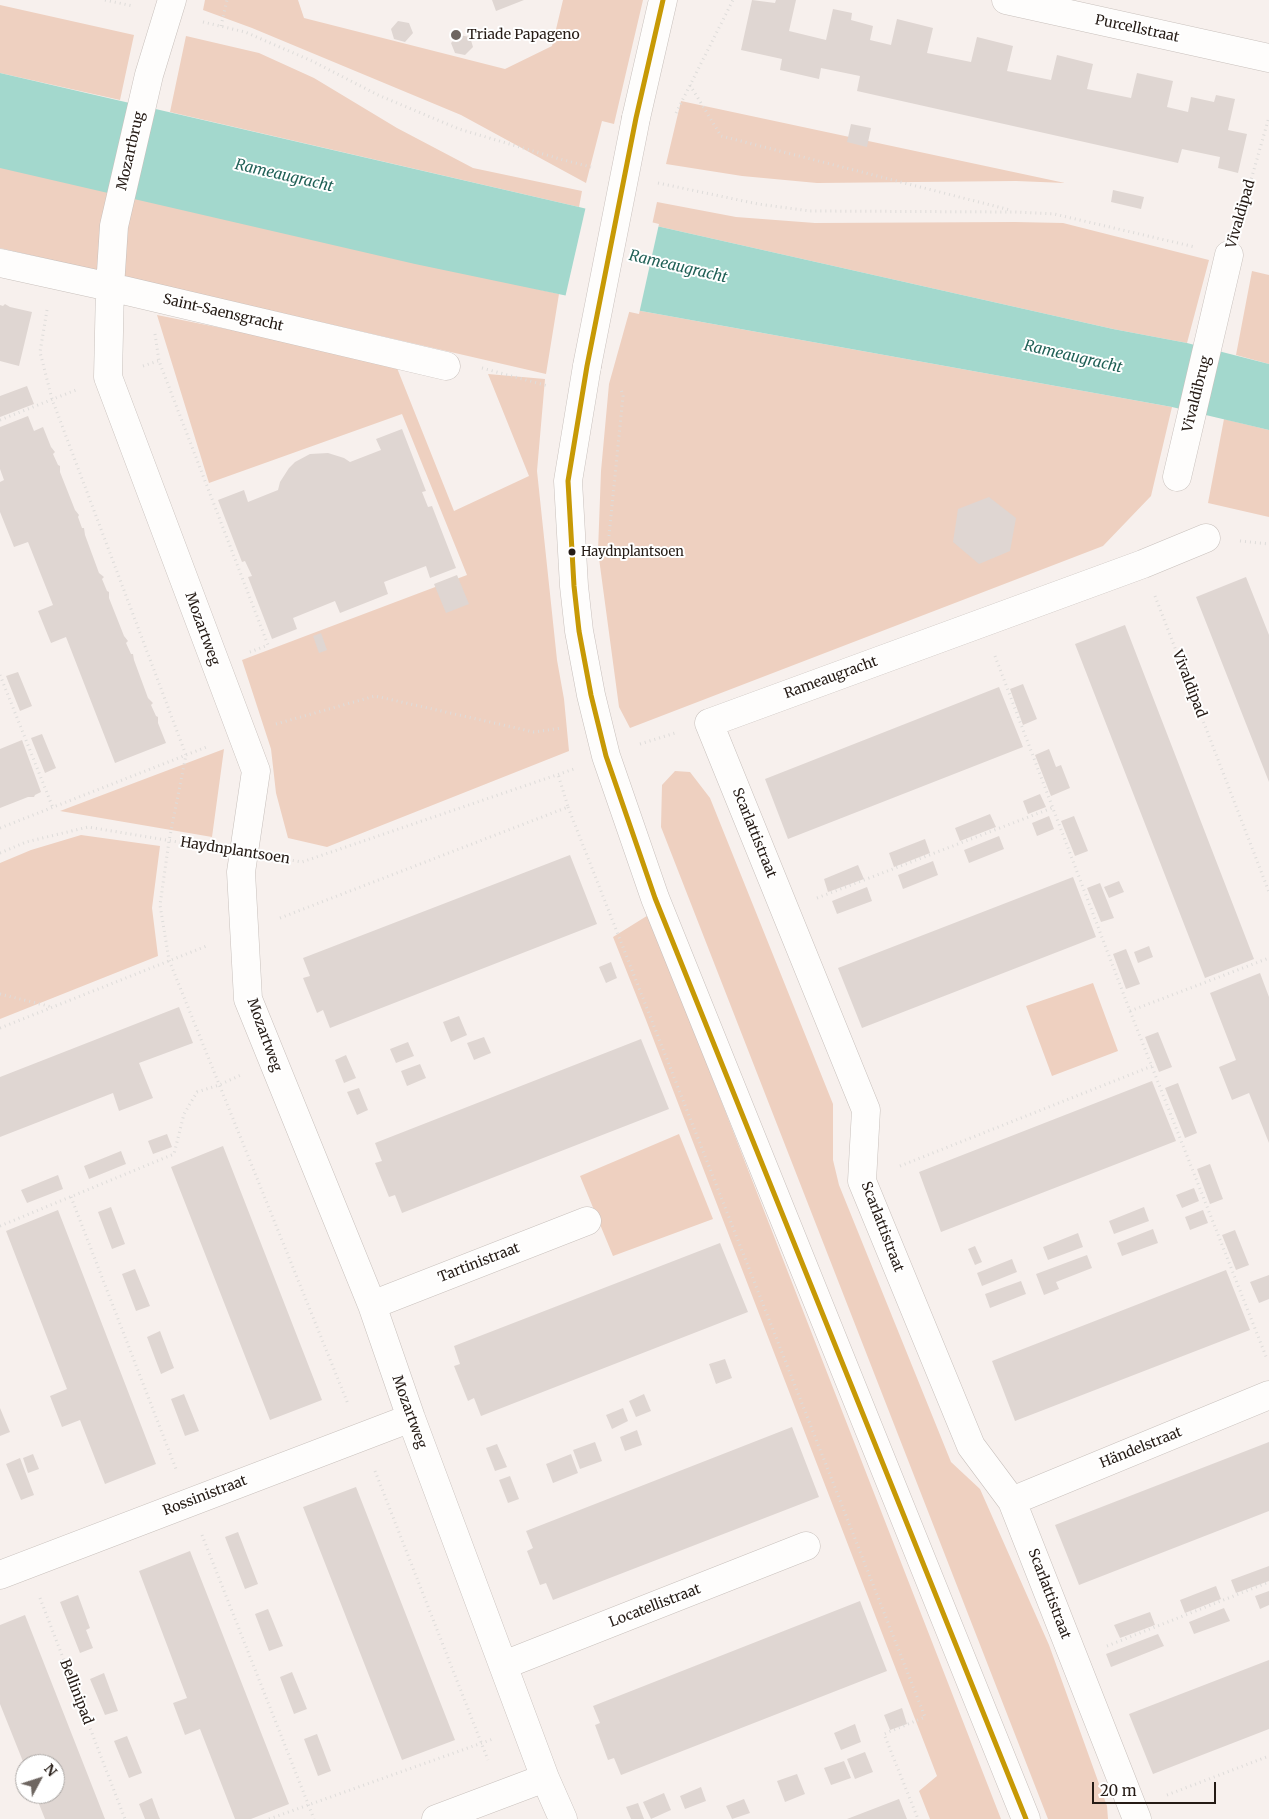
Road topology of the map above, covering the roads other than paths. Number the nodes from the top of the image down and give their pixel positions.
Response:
1 (172, 0) edge
2 (663, 0) edge
3 (1006, 0) edge
4 (1269, 58) edge
5 (114, 226) joint
6 (1229, 255) road end
7 (0, 263) edge
8 (110, 287) junction
9 (1216, 312) joint
10 (446, 366) dead end
11 (1177, 477) dead end
12 (1206, 538) dead end
13 (709, 723) joint
14 (587, 1221) dead end
15 (372, 1305) junction
16 (1269, 1395) edge
17 (411, 1418) junction
18 (1012, 1500) junction
19 (806, 1546) dead end
20 (0, 1575) edge
21 (504, 1665) junction
22 (545, 1778) junction
23 (1135, 1814) edge
24 (436, 1819) edge
25 (563, 1819) edge
26 (1026, 1819) edge

1 - 5 street, Mozartbrug
2 - 26 street, bridge
3 - 4 street, Purcellstraat
5 - 8 street, Mozartweg
6 - 9 street, Vivaldipad
7 - 8 street, Saint-Saensgracht
8 - 10 street, Saint-Saensgracht
8 - 15 street, Mozartweg
9 - 11 street, Vivaldibrug
12 - 13 street, Rameaugracht
13 - 18 street, Scarlattistraat
14 - 15 street, Tartinistraat
15 - 17 street, Mozartweg
16 - 18 street, Händelstraat
17 - 20 street, Rossinistraat
17 - 21 street, Mozartweg
18 - 23 street, Scarlattistraat
19 - 21 street, Locatellistraat
21 - 22 street, Mozartweg
22 - 24 street
22 - 25 street, Mozartweg

